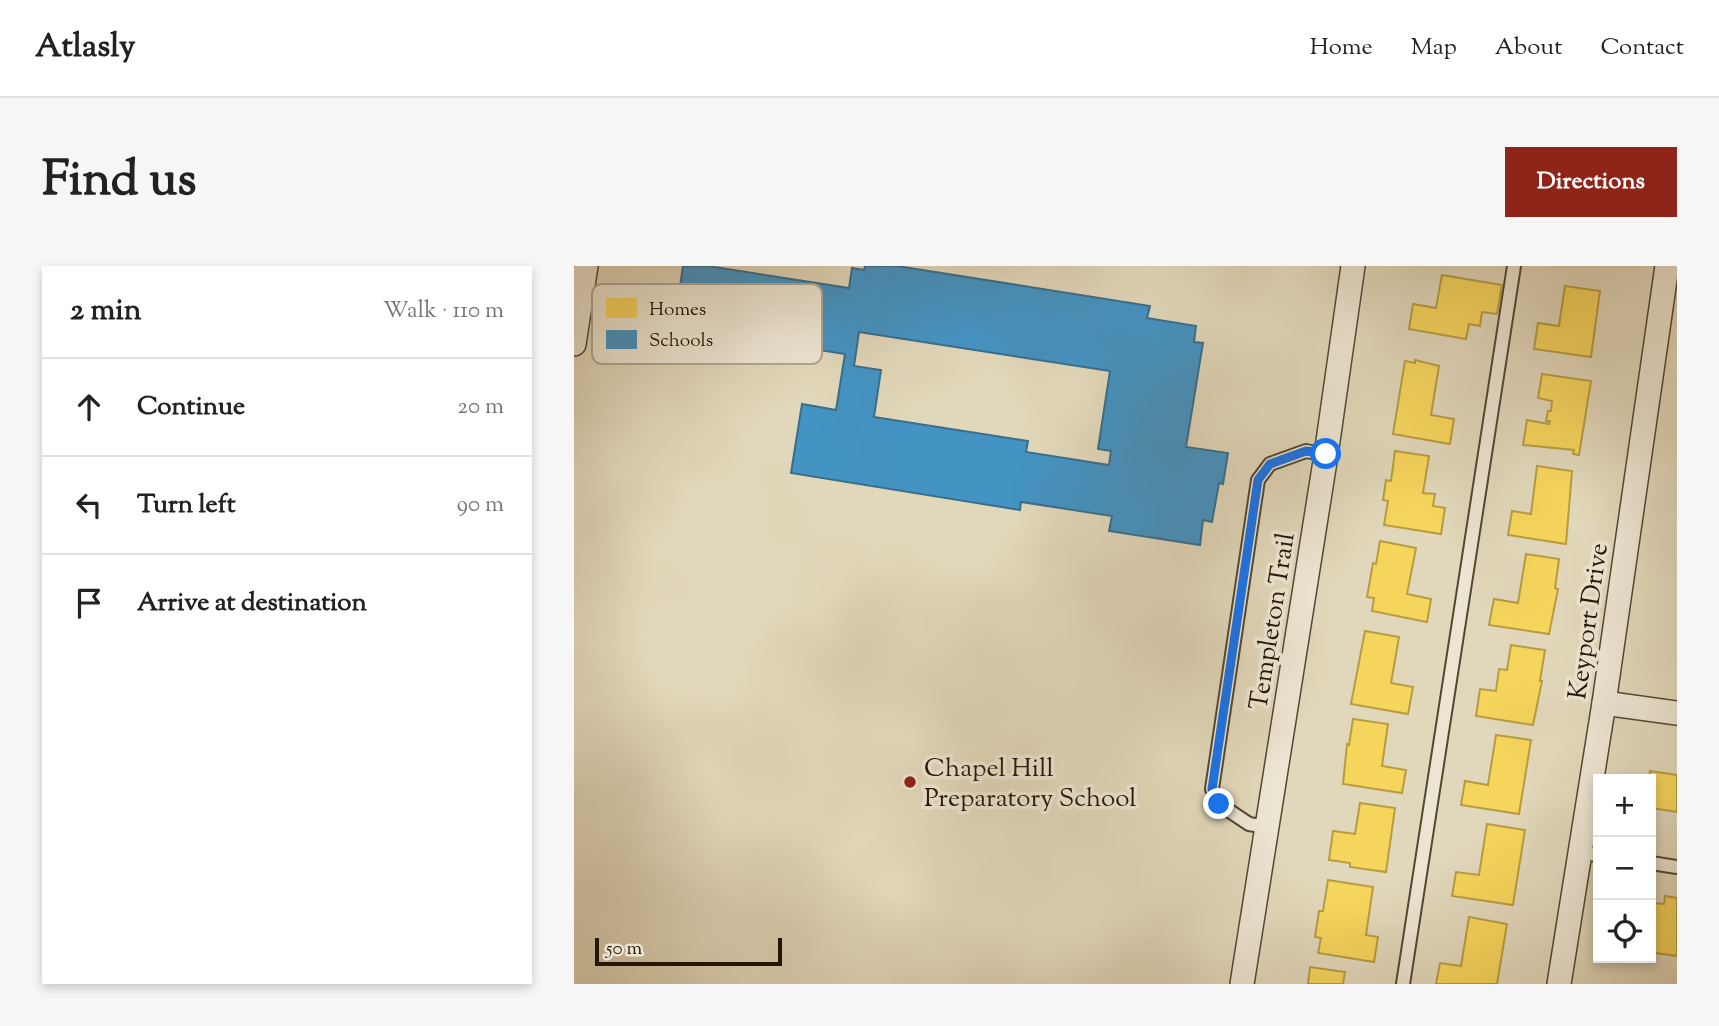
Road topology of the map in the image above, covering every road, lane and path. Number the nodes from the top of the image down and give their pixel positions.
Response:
1 (586, 266) edge
2 (1353, 266) edge
3 (1514, 266) edge
4 (1667, 266) edge
5 (574, 344) edge
6 (1326, 454) junction
7 (1604, 703) junction
8 (1677, 713) edge
9 (1267, 827) junction
10 (1589, 854) edge
11 (1656, 864) edge
12 (1677, 867) edge
13 (1242, 984) edge
14 (1404, 984) edge
15 (1559, 984) edge

1 - 5 street
2 - 6 street, Templeton Trail
3 - 14 lane
4 - 7 street, Keyport Drive
6 - 9 street, Templeton Trail
6 - 9 lane
7 - 8 street
7 - 10 street, Keyport Drive
9 - 13 street, Templeton Trail
10 - 15 street, Keyport Drive
11 - 12 lane

